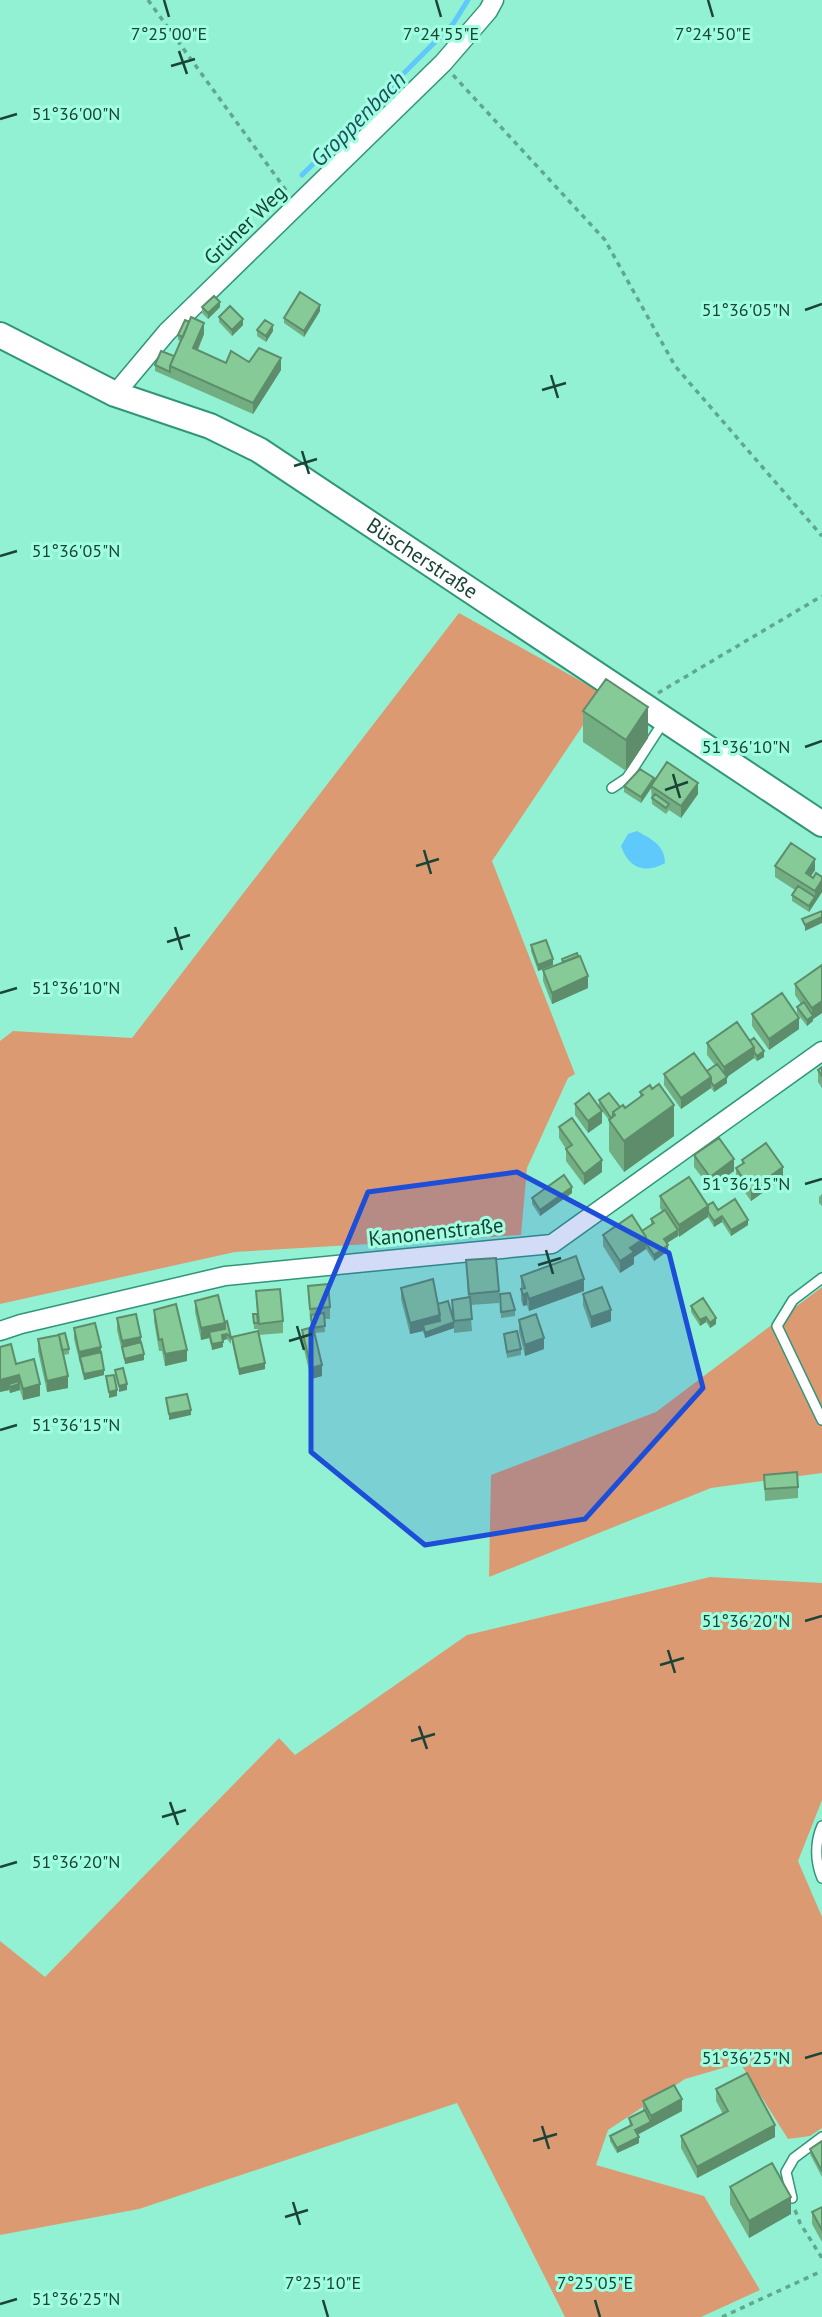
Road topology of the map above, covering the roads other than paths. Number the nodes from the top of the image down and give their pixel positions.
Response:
1 (494, 0) edge
2 (0, 335) edge
3 (115, 394) junction
4 (665, 720) junction
5 (612, 788) dead end
6 (822, 824) edge
7 (822, 1051) edge
8 (822, 1278) edge
9 (0, 1331) edge
10 (822, 1420) edge
11 (822, 1826) edge
12 (822, 1878) edge
13 (822, 2137) edge
14 (792, 2198) edge

1 - 3 street, Grüner Weg
2 - 3 street, Büscherstraße
3 - 4 street, Büscherstraße
4 - 5 lane
4 - 6 street, Büscherstraße
7 - 9 street, Kanonenstraße
8 - 10 lane
11 - 12 lane
13 - 14 lane

